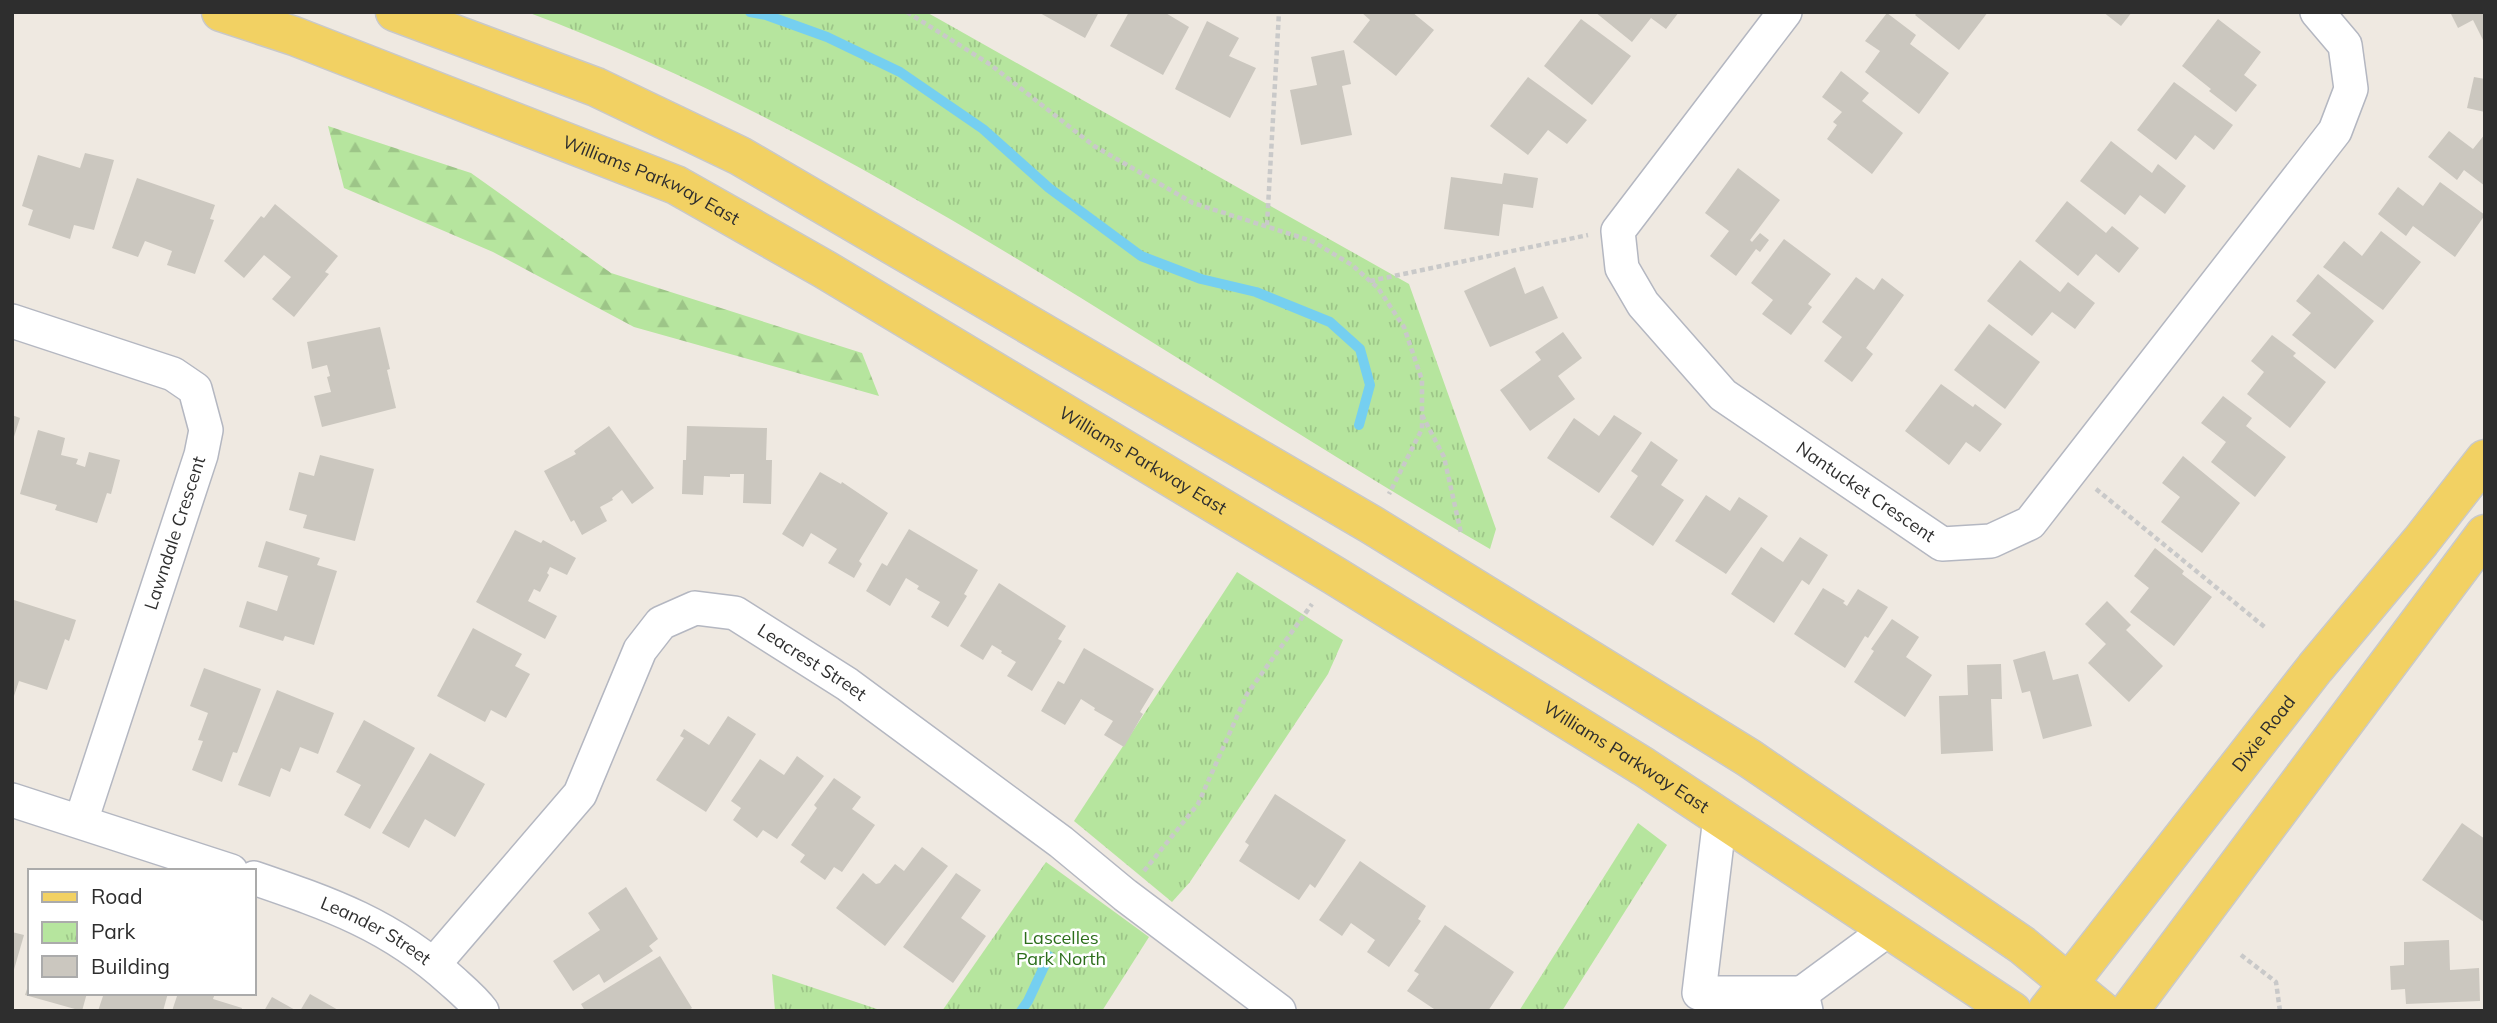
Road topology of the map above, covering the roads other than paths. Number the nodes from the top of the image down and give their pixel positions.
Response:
1 (221, 12) edge
2 (395, 12) edge
3 (1785, 12) edge
4 (2316, 12) edge
5 (12, 321) edge
6 (2485, 459) edge
7 (2485, 534) edge
8 (12, 800) edge
9 (1720, 817) junction
10 (82, 821) junction
11 (225, 869) edge
12 (256, 879) edge
13 (1889, 929) junction
14 (434, 964) junction
15 (2058, 996) edge
16 (1804, 1002) edge
17 (482, 1011) edge
18 (1279, 1011) edge
19 (2012, 1011) edge
20 (2102, 1011) edge
21 (2129, 1011) edge

1 - 9 main road, Williams Parkway East
2 - 15 main road
3 - 4 street, Nantucket Crescent
5 - 10 street, Lawndale Crescent
6 - 15 main road, Dixie Road
7 - 21 main road
8 - 10 street
9 - 13 main road, Williams Parkway East
9 - 16 street
10 - 11 street
12 - 14 street, Leander Street
13 - 16 street
13 - 19 main road, Williams Parkway East
14 - 17 street, Leander Street
14 - 18 street, Leacrest Street
15 - 20 main road

